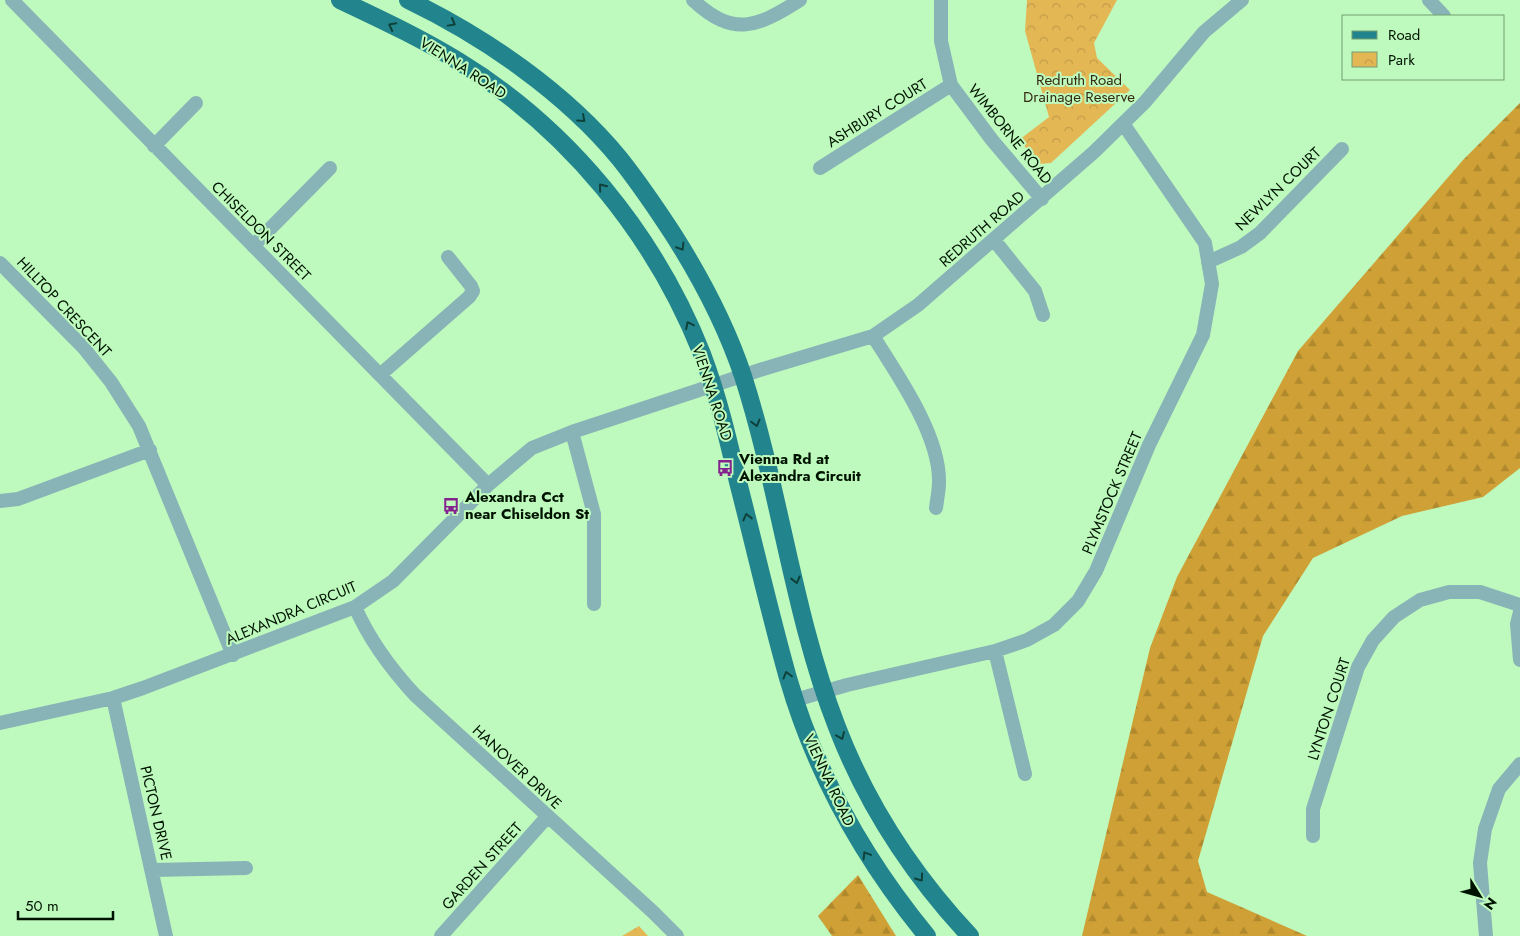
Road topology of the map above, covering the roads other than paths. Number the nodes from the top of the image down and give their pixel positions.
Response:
1 (12, 0) edge
2 (340, 0) edge
3 (408, 0) edge
4 (693, 0) edge
5 (800, 0) edge
6 (941, 0) edge
7 (1242, 0) edge
8 (1429, 0) edge
9 (1443, 15) edge
10 (951, 85) junction
11 (196, 103) dead end
12 (1124, 124) junction
13 (154, 146) junction
14 (1342, 149) dead end
15 (330, 168) dead end
16 (820, 168) dead end
17 (1042, 199) junction
18 (994, 240) junction
19 (253, 246) junction
20 (448, 257) dead end
21 (1208, 262) junction
22 (0, 263) edge
23 (1043, 315) dead end
24 (873, 336) junction
25 (380, 374) junction
26 (743, 376) junction
27 (713, 386) junction
28 (572, 432) junction
29 (150, 450) junction
30 (488, 485) junction
31 (0, 500) edge
32 (936, 508) dead end
33 (594, 604) dead end
34 (1520, 605) edge
35 (355, 607) junction
36 (1520, 612) edge
37 (995, 651) junction
38 (233, 655) junction
39 (1520, 660) edge
40 (825, 692) junction
41 (113, 698) junction
42 (795, 700) junction
43 (0, 723) edge
44 (1520, 764) edge
45 (1025, 774) dead end
46 (547, 817) junction
47 (1313, 836) dead end
48 (246, 868) dead end
49 (153, 870) junction
50 (166, 936) edge
51 (441, 936) edge
52 (677, 936) edge
53 (927, 936) edge
54 (970, 936) edge
55 (1486, 936) edge

1 - 13 street, CHISELDON STREET
27 -> 2 main road, VIENNA ROAD
3 -> 26 main road, VIENNA ROAD
4 - 5 street
6 - 10 street, WIMBORNE ROAD
7 - 12 street, REDRUTH ROAD
8 - 9 street
10 - 16 street, ASHBURY COURT
10 - 17 street, WIMBORNE ROAD
11 - 13 street
12 - 17 street, REDRUTH ROAD
12 - 21 street, PLYMSTOCK STREET
13 - 19 street, CHISELDON STREET
14 - 21 street, NEWLYN COURT
15 - 19 street
17 - 18 street, REDRUTH ROAD
18 - 23 street
18 - 24 street, REDRUTH ROAD
19 - 25 street, CHISELDON STREET
20 - 25 street
21 - 37 street, PLYMSTOCK STREET
22 - 29 street, HILLTOP CRESCENT
24 - 26 street, REDRUTH ROAD
24 - 32 street
25 - 30 street, CHISELDON STREET
26 - 27 street, ALEXANDRA CIRCUIT
26 -> 40 main road, VIENNA ROAD
27 - 28 street, ALEXANDRA CIRCUIT
42 -> 27 main road, VIENNA ROAD
28 - 30 street, ALEXANDRA CIRCUIT
28 - 33 street
29 - 31 street
29 - 38 street, HILLTOP CRESCENT
30 - 35 street, ALEXANDRA CIRCUIT
34 - 47 street, LYNTON COURT
35 - 38 street, ALEXANDRA CIRCUIT
35 - 46 street, HANOVER DRIVE
36 - 39 street
37 - 40 street, PLYMSTOCK STREET
37 - 45 street
38 - 41 street, ALEXANDRA CIRCUIT
40 - 42 street, PLYMSTOCK STREET
40 -> 54 main road, VIENNA ROAD
41 - 43 street, ALEXANDRA CIRCUIT
41 - 49 street, PICTON DRIVE
53 -> 42 main road, VIENNA ROAD
44 - 55 street
46 - 51 street, GARDEN STREET
46 - 52 street, HANOVER DRIVE
48 - 49 street
49 - 50 street, PICTON DRIVE

